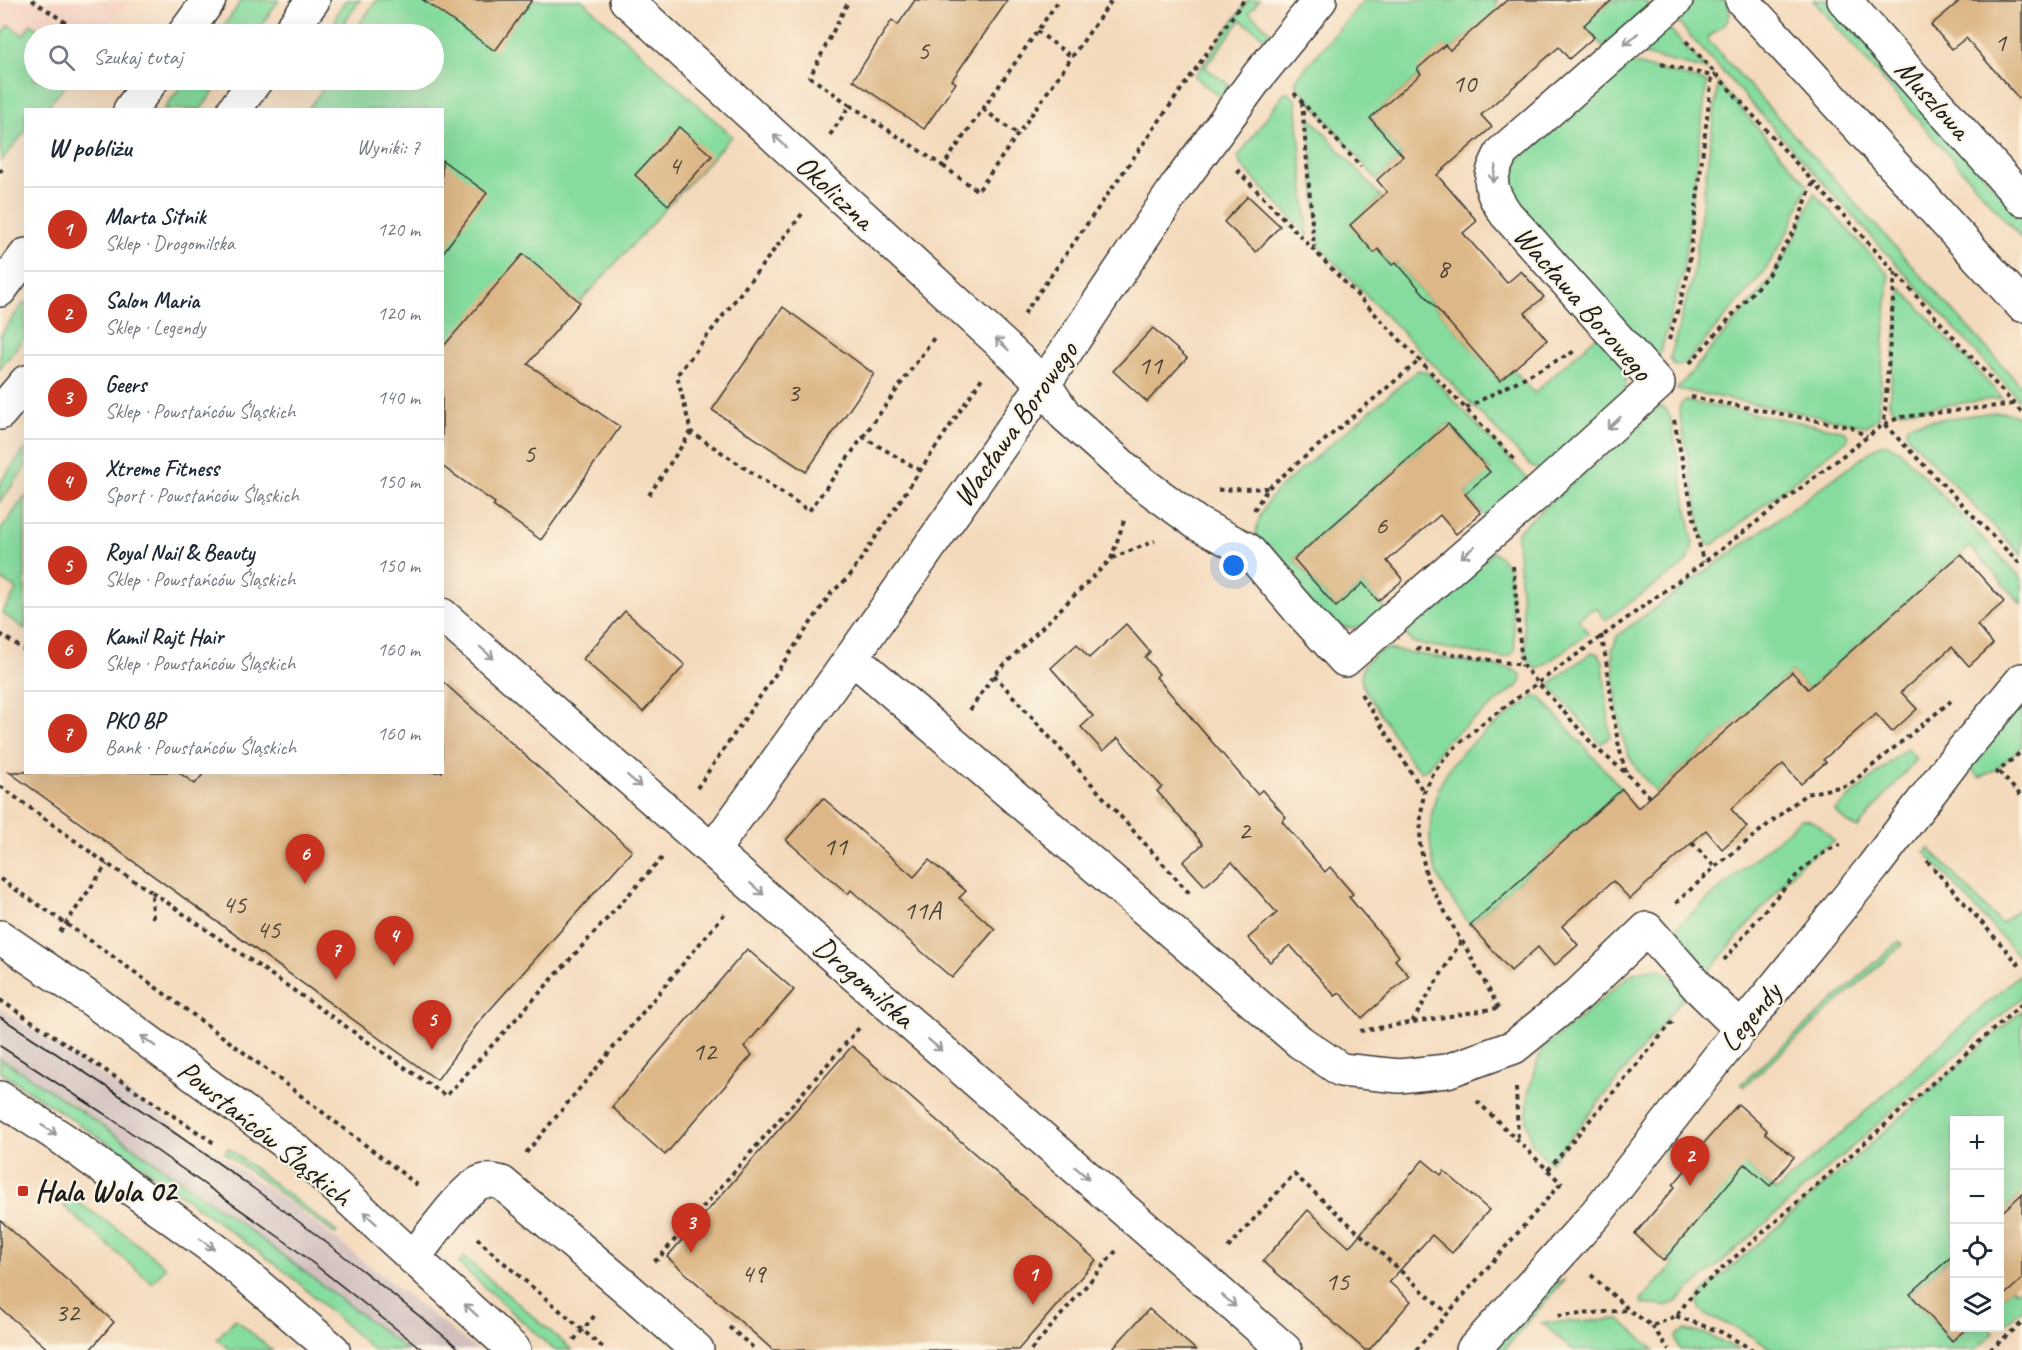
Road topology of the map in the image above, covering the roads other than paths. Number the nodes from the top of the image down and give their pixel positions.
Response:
1 (209, 0) edge
2 (313, 0) edge
3 (626, 0) edge
4 (1320, 0) edge
5 (1742, 0) edge
6 (1844, 0) edge
7 (1671, 5) edge
8 (191, 24) edge
9 (295, 24) edge
10 (145, 90) edge
11 (249, 90) edge
12 (131, 108) edge
13 (235, 108) edge
14 (2022, 198) edge
15 (24, 258) edge
16 (0, 290) edge
17 (2022, 305) edge
18 (24, 384) edge
19 (1044, 384) junction
20 (0, 413) edge
21 (444, 617) edge
22 (1357, 650) joint
23 (852, 657) junction
24 (2022, 680) edge
25 (713, 850) junction
26 (0, 938) edge
27 (1741, 1029) junction
28 (0, 1098) edge
29 (413, 1258) junction
30 (333, 1350) edge
31 (514, 1350) edge
32 (697, 1350) edge
33 (1284, 1350) edge
34 (1473, 1350) edge

1 - 8 street
2 - 9 street
19 -> 3 street, Okoliczna
4 - 19 street, Wacława Borowego
5 - 17 street
6 - 14 street, Muszlowa
7 -> 22 street, Wacława Borowego
10 - 12 street
11 - 13 street
15 - 16 street
18 - 20 street
19 - 22 street, Okoliczna
19 - 23 street, Wacława Borowego
21 -> 25 street, Drogomilska
23 - 25 street, Wacława Borowego
23 - 27 street
24 - 27 street, Legendy
25 -> 33 street, Drogomilska
29 -> 26 street, Powstańców Śląskich
27 - 34 street, Legendy
28 -> 30 street
31 -> 29 street, Powstańców Śląskich
29 - 32 street

